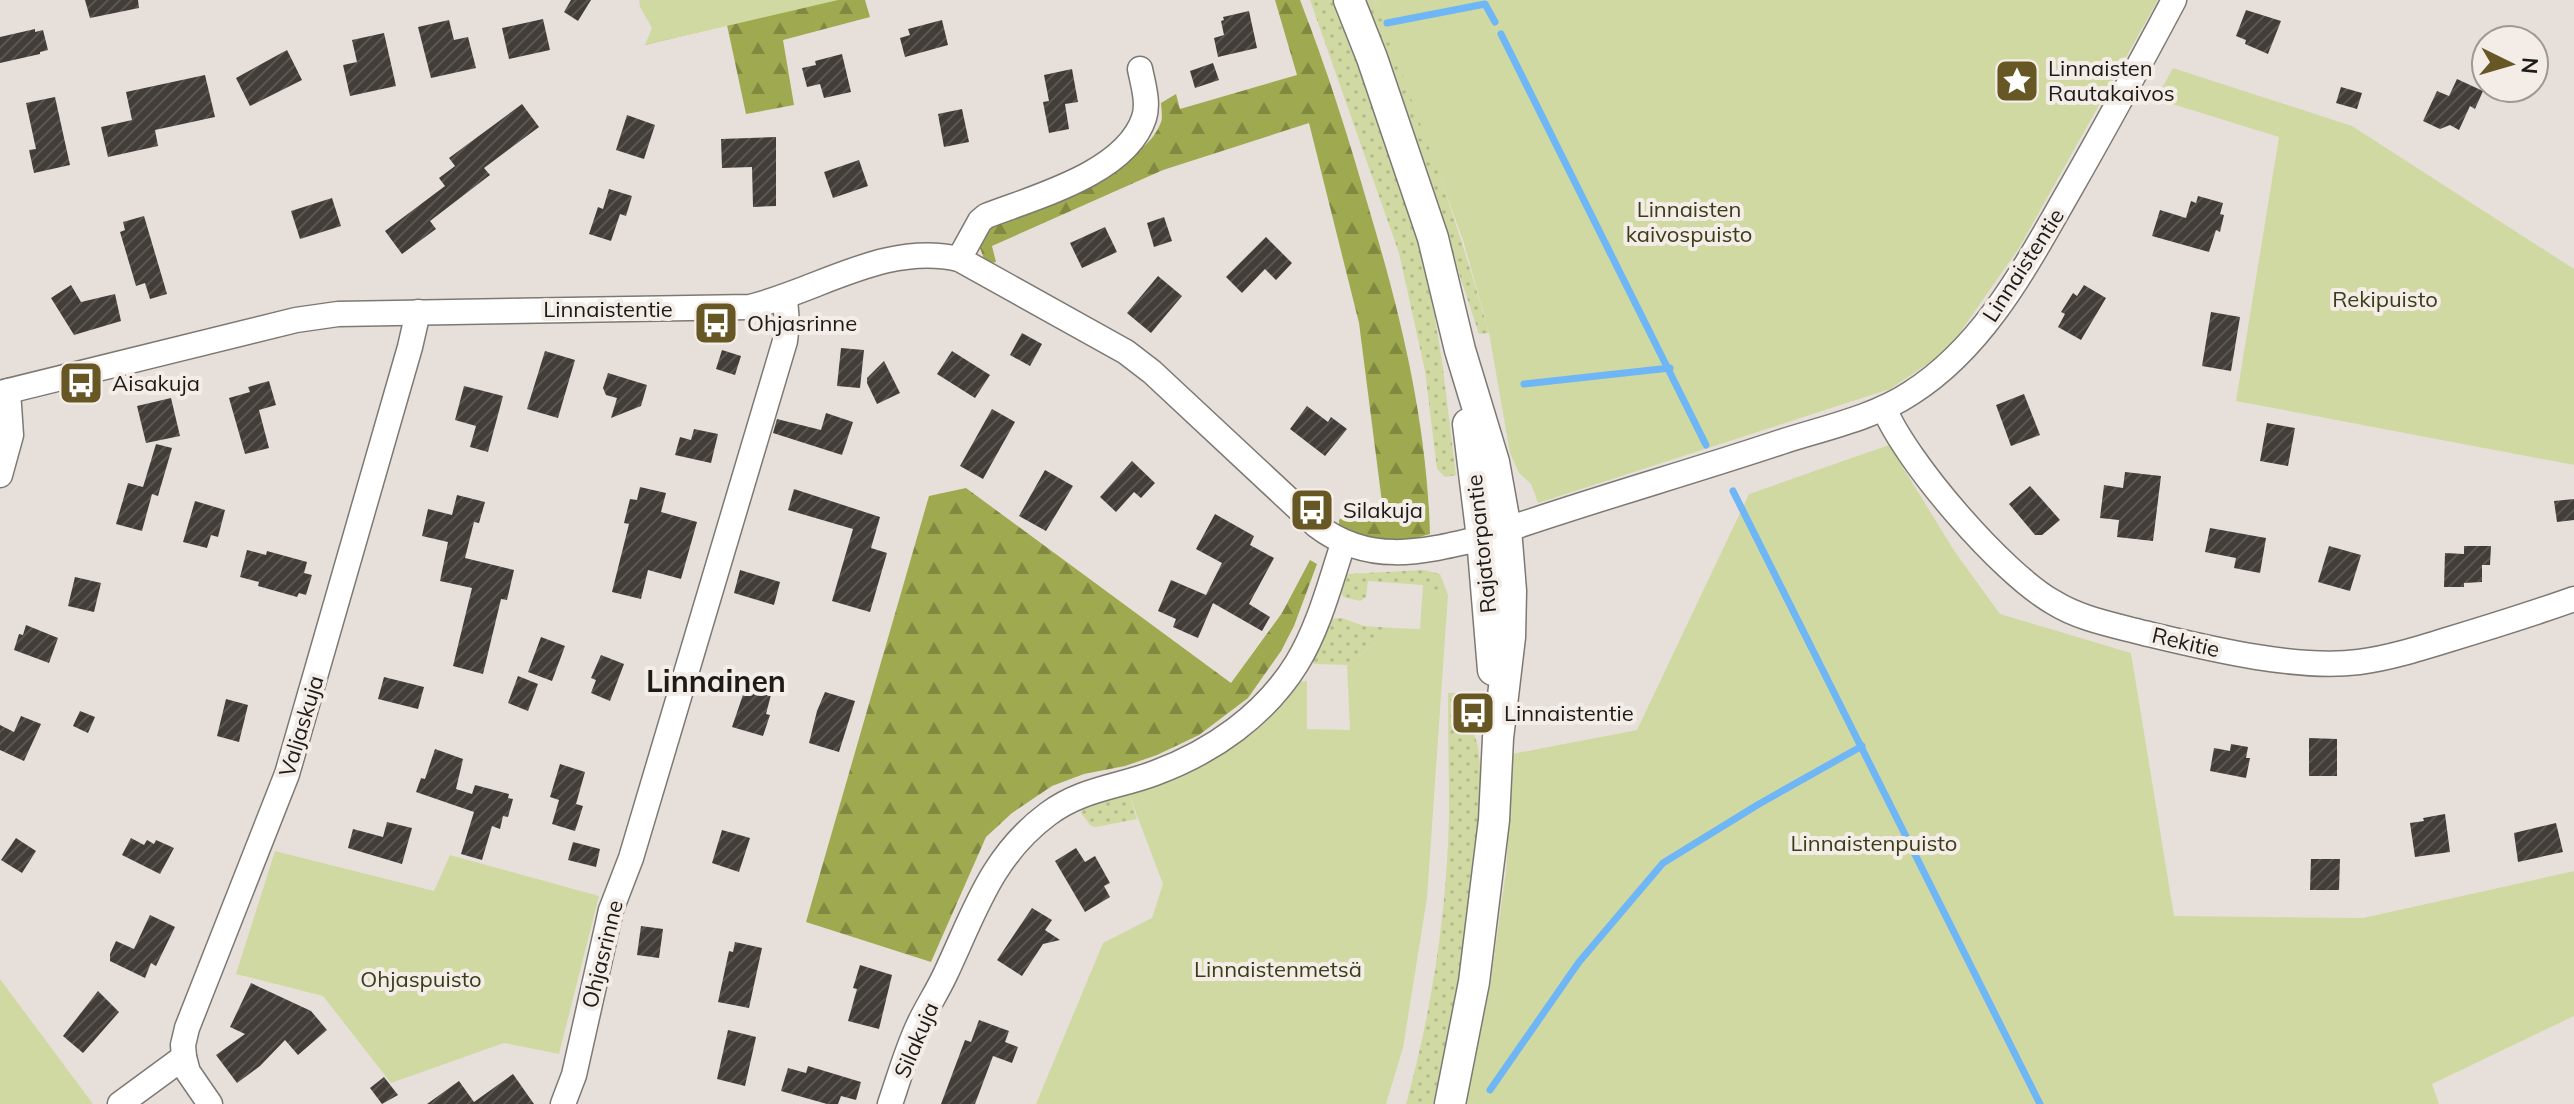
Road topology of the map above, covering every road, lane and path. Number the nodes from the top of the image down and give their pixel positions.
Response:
1 (1349, 0) edge
2 (2174, 0) edge
3 (1140, 69) dead end
4 (959, 259) junction
5 (785, 299) junction
6 (418, 312) junction
7 (4, 392) edge
8 (1884, 408) junction
9 (0, 475) edge
10 (1494, 533) junction
11 (1343, 544) junction
12 (2574, 599) edge
13 (184, 1057) junction
14 (120, 1104) edge
15 (210, 1104) edge
16 (563, 1104) edge
17 (890, 1104) edge
18 (1450, 1104) edge

1 - 10 main road, Rajatorpantie
2 - 8 street, Linnaistentie
3 - 4 street
4 - 5 street, Linnaistentie
4 - 11 street, Linnaistentie
5 - 6 street, Linnaistentie
5 - 16 street, Ohjasrinne
6 - 7 street, Linnaistentie
6 - 13 street, Valjaskuja
7 - 9 street
8 - 10 street, Linnaistentie
8 - 12 street, Rekitie
10 - 11 street, Linnaistentie
10 - 18 main road, Rajatorpantie
11 - 17 street, Silakuja
13 - 14 street
13 - 15 street

